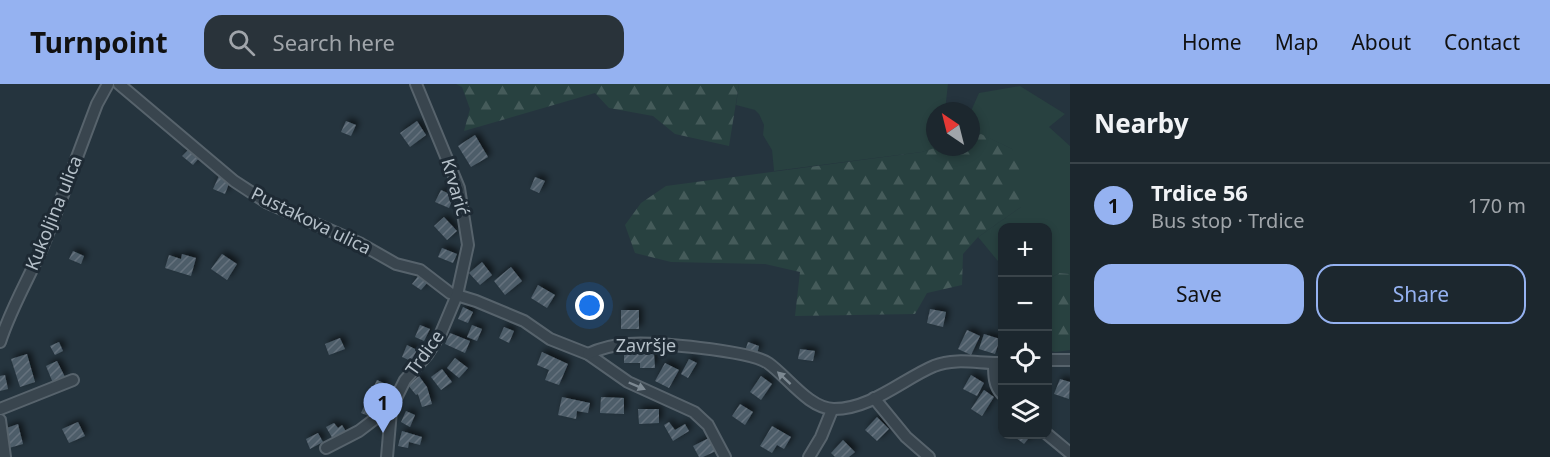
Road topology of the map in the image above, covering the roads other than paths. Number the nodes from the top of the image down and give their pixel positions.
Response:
1 (108, 84) edge
2 (119, 84) edge
3 (416, 84) edge
4 (457, 296) junction
5 (0, 342) edge
6 (588, 354) junction
7 (1052, 360) edge
8 (1070, 360) edge
9 (998, 364) edge
10 (73, 380) dead end
11 (998, 389) edge
12 (874, 398) junction
13 (0, 409) edge
14 (832, 410) junction
15 (391, 411) junction
16 (0, 420) edge
17 (1052, 439) edge
18 (326, 448) dead end
19 (1070, 453) edge
20 (5, 457) edge
21 (387, 457) edge
22 (725, 457) edge
23 (809, 457) edge
24 (929, 457) edge

1 - 5 street, Kukoljina ulica
2 - 4 street, Pustakova ulica
3 - 4 street, Krvarić
4 - 6 street
4 - 15 street, Trdice
14 -> 6 street, Završje
6 -> 22 street
7 - 8 street
9 - 11 street
9 - 12 street
10 - 13 street
12 - 14 street
12 - 24 street
14 - 23 street
15 - 18 street
15 - 21 street, Trdice
16 - 20 street
17 - 19 street

